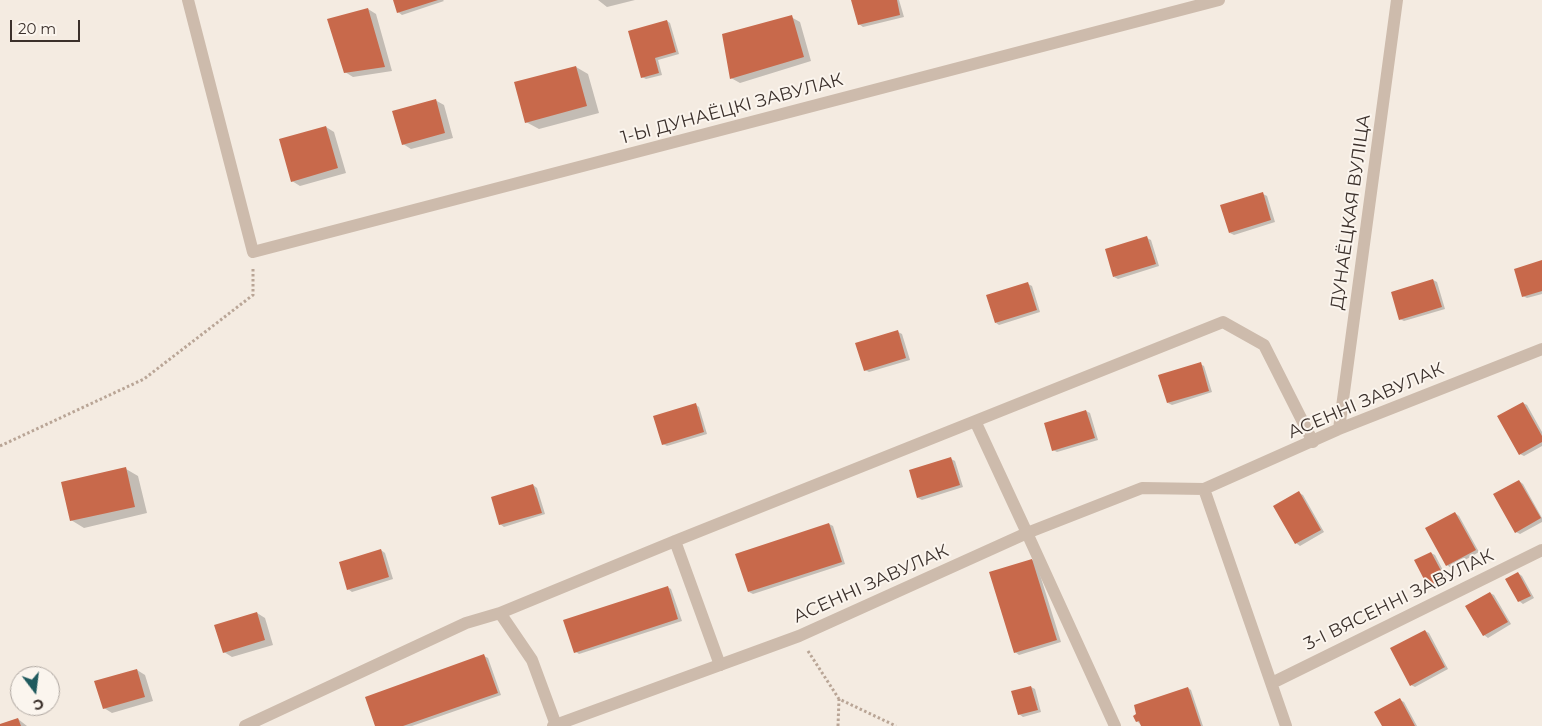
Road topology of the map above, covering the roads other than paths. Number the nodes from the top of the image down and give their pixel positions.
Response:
1 (188, 0) edge
2 (1218, 0) edge
3 (1397, 0) edge
4 (1542, 349) edge
5 (976, 423) junction
6 (1339, 429) junction
7 (1313, 442) junction
8 (1204, 489) junction
9 (1027, 533) junction
10 (675, 541) junction
11 (1542, 550) edge
12 (500, 613) junction
13 (720, 665) junction
14 (1272, 683) junction
15 (245, 726) edge
16 (555, 726) edge
17 (1115, 726) edge
18 (1286, 726) edge

1 - 2 street, 1-Ы ДУНАЁЦКІ ЗАВУЛАК
3 - 6 street, ДУНАЁЦКАЯ ВУЛІЦА
4 - 6 street, АСЕННІ ЗАВУЛАК
5 - 7 street
5 - 9 street
5 - 10 street
6 - 7 street, АСЕННІ ЗАВУЛАК
7 - 8 street, АСЕННІ ЗАВУЛАК
8 - 9 street, АСЕННІ ЗАВУЛАК
8 - 14 street
9 - 13 street, АСЕННІ ЗАВУЛАК
9 - 17 street
10 - 12 street
10 - 13 street
11 - 14 street, 3-І ВЯСЕННІ ЗАВУЛАК
12 - 15 street
12 - 16 street
13 - 16 street, АСЕННІ ЗАВУЛАК
14 - 18 street

